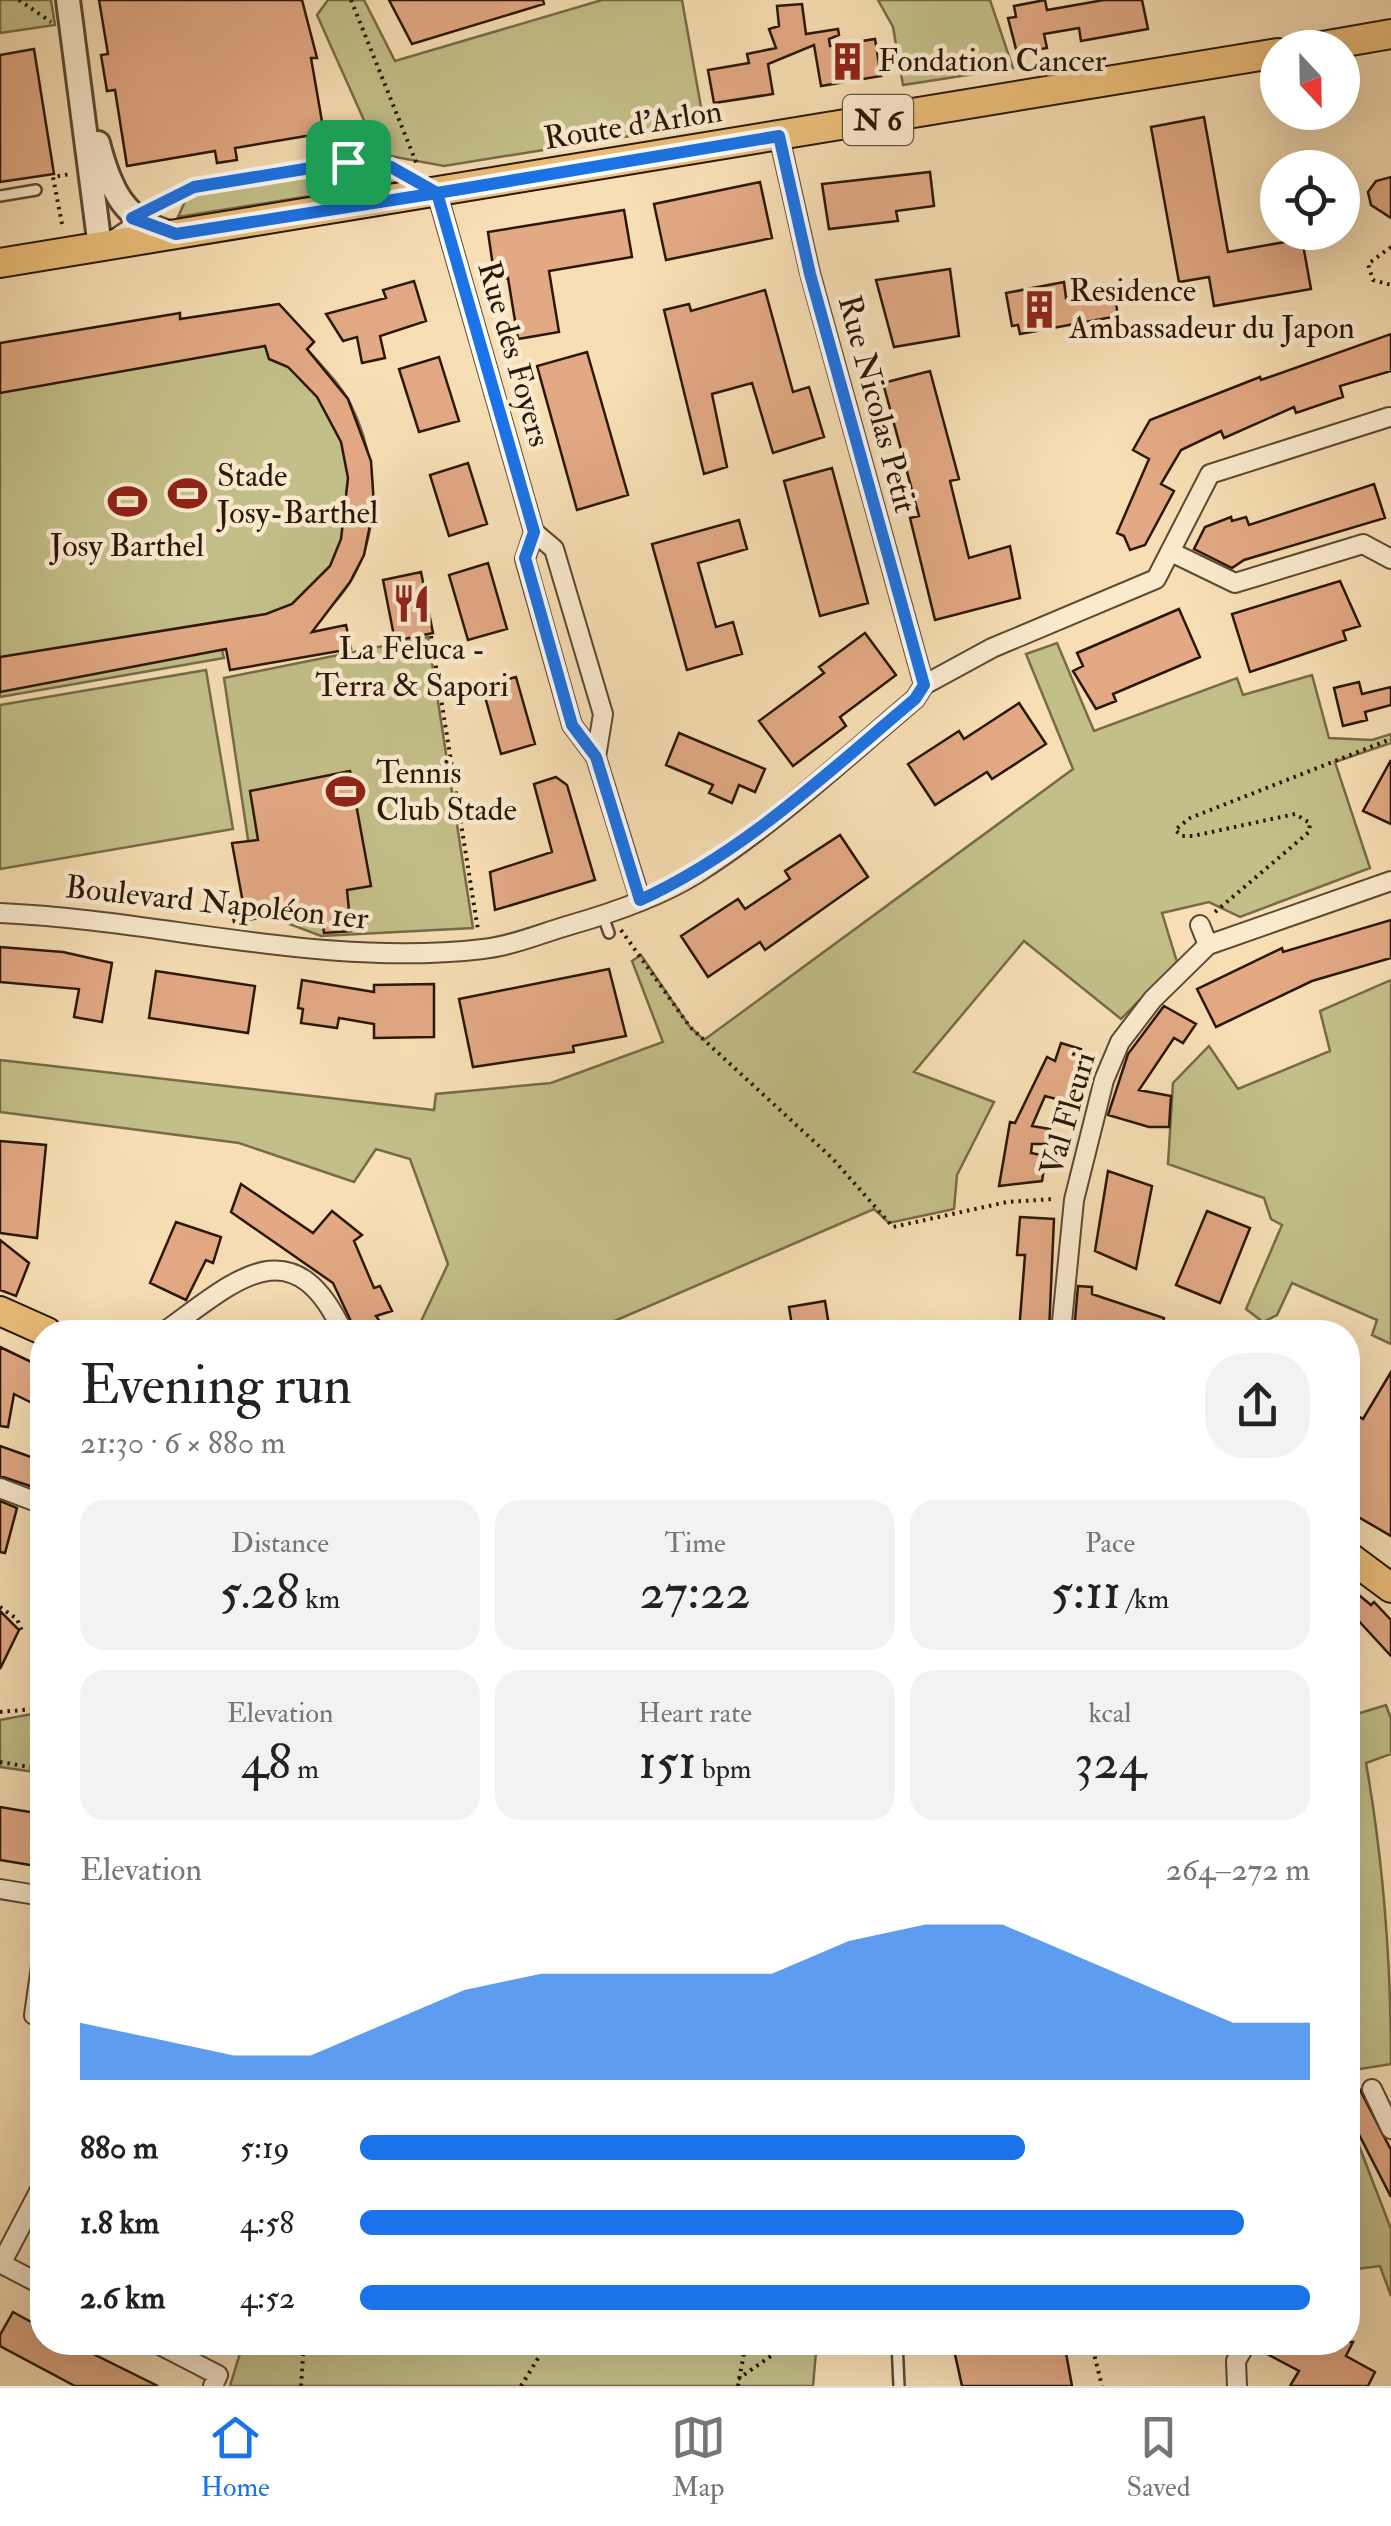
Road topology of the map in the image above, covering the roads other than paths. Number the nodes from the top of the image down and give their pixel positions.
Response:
1 (68, 0) edge
2 (1391, 34) edge
3 (1360, 39) edge
4 (1260, 56) edge
5 (76, 57) junction
6 (779, 136) junction
7 (36, 190) dead end
8 (437, 193) junction
9 (0, 196) edge
10 (132, 218) junction
11 (176, 234) junction
12 (100, 246) junction
13 (0, 262) edge
14 (1389, 417) edge
15 (534, 532) junction
16 (1171, 552) junction
17 (1391, 558) edge
18 (924, 685) junction
19 (596, 757) junction
20 (1391, 881) edge
21 (640, 900) junction
22 (0, 913) edge
23 (1200, 925) road end
24 (1208, 946) junction
25 (0, 1310) edge
26 (181, 1320) edge
27 (338, 1320) edge
28 (1062, 1320) edge
29 (30, 1324) edge
30 (0, 1488) edge
31 (30, 1499) edge
32 (1360, 1565) edge
33 (1391, 1588) edge
34 (0, 1889) edge
35 (30, 1894) edge
36 (1372, 2089) dead end
37 (1391, 2129) edge
38 (30, 2208) edge
39 (0, 2263) edge
40 (30, 2279) edge
41 (179, 2355) edge
42 (897, 2355) edge
43 (1239, 2355) edge
44 (213, 2386) edge
45 (898, 2386) edge
46 (1238, 2386) edge

1 - 5 street
2 - 3 main road
4 - 6 main road, Route d'Arlon / N 6
5 - 10 street
5 - 12 street
6 - 8 main road, Route d'Arlon / N 6
6 - 18 street, Rue Nicolas Petit
7 - 9 lane
8 - 10 lane
8 - 11 main road, Route d'Arlon / N 6
8 - 15 street, Rue des Foyers
10 - 11 street
10 - 12 lane
11 - 12 main road, Route d'Arlon / N 6
12 - 13 main road, Route d'Arlon / N 6
14 - 16 street, Boulevard Napoléon 1er
15 - 19 street, Rue des Foyers
15 - 19 street, Rue des Foyers
16 - 17 street
16 - 18 street, Boulevard Napoléon 1er
18 - 21 street, Boulevard Napoléon 1er
19 - 21 street, Rue des Foyers
20 - 24 street, Val Fleuri
21 - 22 street, Boulevard Napoléon 1er
23 - 24 street
24 - 28 street, Val Fleuri
25 - 29 main road
26 - 27 street
30 - 31 street
32 - 33 main road
34 - 35 street
36 - 37 street
38 - 39 street
39 - 40 street
41 - 44 street
42 - 45 lane
43 - 46 street

